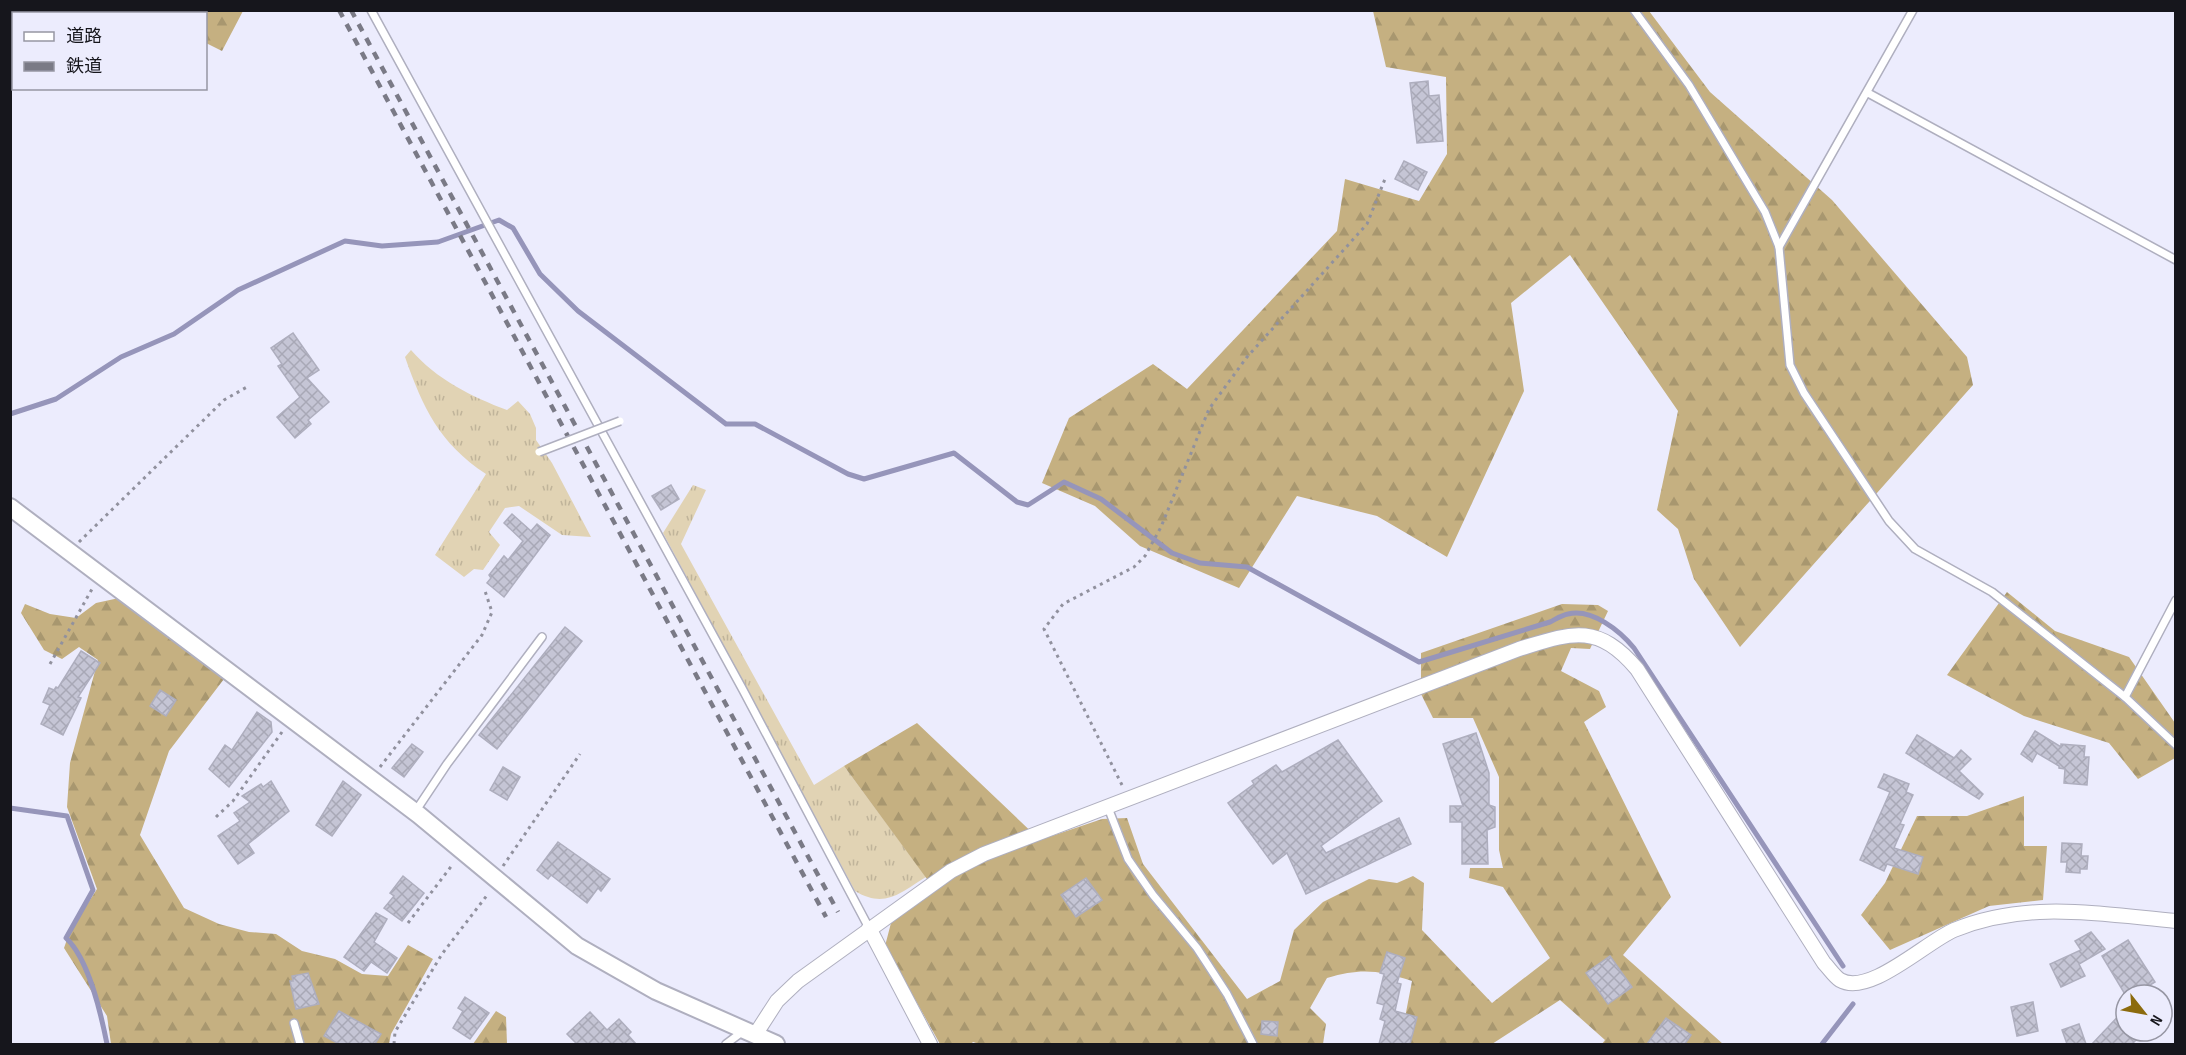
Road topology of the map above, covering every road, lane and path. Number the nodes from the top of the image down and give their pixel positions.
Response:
1 (371, 10) edge
2 (1634, 10) edge
3 (1912, 10) edge
4 (1868, 93) junction
5 (1385, 179) dead end
6 (1779, 247) junction
7 (2175, 260) edge
8 (247, 387) dead end
9 (620, 422) dead end
10 (539, 452) dead end
11 (10, 507) edge
12 (70, 551) junction
13 (101, 575) junction
14 (484, 588) dead end
15 (2175, 600) edge
16 (542, 637) dead end
17 (50, 664) dead end
18 (2125, 697) junction
19 (292, 718) junction
20 (2175, 744) edge
21 (580, 754) dead end
22 (372, 779) junction
23 (1128, 798) junction
24 (1107, 806) junction
25 (415, 812) junction
26 (216, 817) dead end
27 (463, 851) junction
28 (497, 879) junction
29 (2175, 921) edge
30 (408, 923) dead end
31 (869, 928) junction
32 (294, 1023) dead end
33 (749, 1032) junction
34 (300, 1044) edge
35 (394, 1044) edge
36 (726, 1044) edge
37 (776, 1044) edge
38 (930, 1044) edge
39 (1253, 1044) edge

1 - 31 lane
2 - 6 lane
3 - 4 lane
4 - 6 lane
4 - 7 lane
5 - 23 path
6 - 18 lane
8 - 12 path
9 - 10 lane, bridge
11 - 12 street
12 - 13 street
13 - 17 path
13 - 19 street
14 - 22 path
15 - 18 lane
16 - 25 lane
18 - 20 lane
19 - 22 street
19 - 26 path
21 - 28 path
22 - 25 street
23 - 24 street
23 - 29 street
24 - 31 street
24 - 39 lane
25 - 27 street
27 - 28 street
27 - 30 path
28 - 33 street
28 - 35 path
31 - 33 street
31 - 38 street
32 - 34 lane
33 - 36 lane
33 - 37 street

